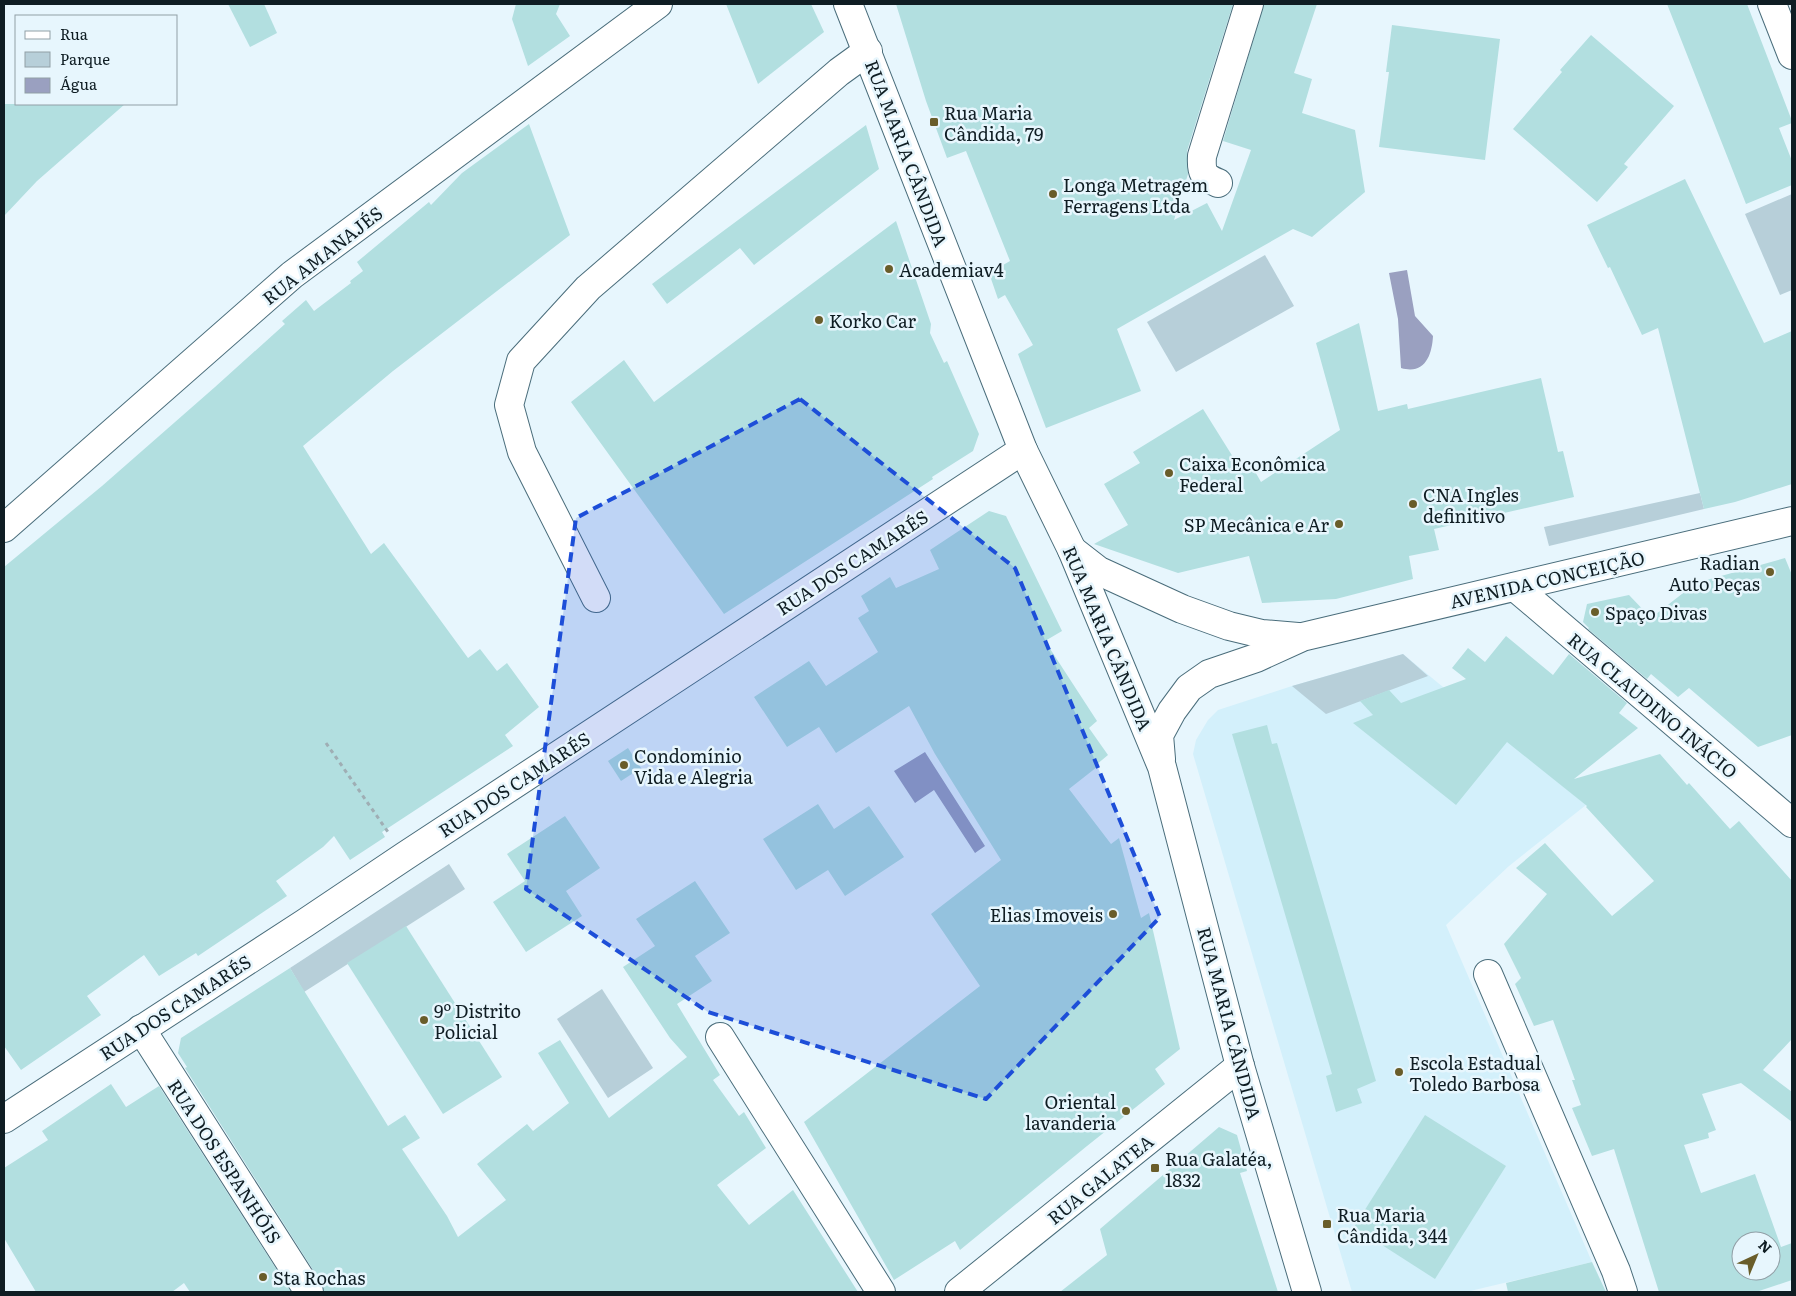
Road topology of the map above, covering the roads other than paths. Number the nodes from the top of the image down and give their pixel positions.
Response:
1 (658, 4) edge
2 (848, 4) edge
3 (1249, 4) edge
4 (1772, 4) edge
5 (868, 51) junction
6 (1792, 55) edge
7 (1218, 183) dead end
8 (1023, 450) junction
9 (1792, 521) edge
10 (4, 528) edge
11 (1072, 550) junction
12 (1514, 587) junction
13 (596, 598) dead end
14 (1302, 638) junction
15 (1162, 767) junction
16 (1792, 822) edge
17 (1488, 974) dead end
18 (141, 1029) junction
19 (720, 1037) dead end
20 (1240, 1066) junction
21 (4, 1119) edge
22 (309, 1292) edge
23 (881, 1292) edge
24 (959, 1292) edge
25 (1308, 1292) edge
26 (1623, 1292) edge

1 - 10 street, RUA AMANAJÉS
2 - 5 street, RUA MARIA CÂNDIDA
3 - 7 street
4 - 6 street
5 - 8 street, RUA MARIA CÂNDIDA
5 - 13 street
8 - 11 street, RUA MARIA CÂNDIDA
8 - 18 street, RUA DOS CAMARÉS
9 - 12 street, AVENIDA CONCEIÇÃO
11 - 14 street, AVENIDA CONCEIÇÃO
11 - 15 street, RUA MARIA CÂNDIDA
12 - 14 street, AVENIDA CONCEIÇÃO
12 - 16 street, RUA CLAUDINO INÁCIO
14 - 15 street, AVENIDA CONCEIÇÃO
15 - 20 street, RUA MARIA CÂNDIDA
17 - 26 street
18 - 21 street, RUA DOS CAMARÉS
18 - 22 street, RUA DOS ESPANHÓIS
19 - 23 street
20 - 24 street, RUA GALATEA
20 - 25 street, RUA MARIA CÂNDIDA

